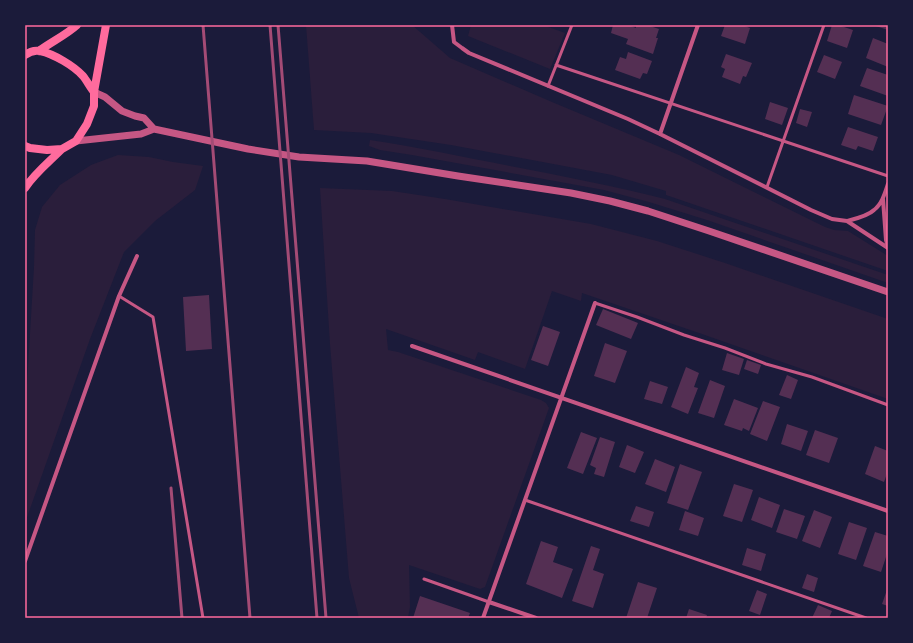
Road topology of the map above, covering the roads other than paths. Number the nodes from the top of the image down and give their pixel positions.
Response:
1 (77, 25) edge
2 (106, 25) edge
3 (452, 25) edge
4 (572, 25) edge
5 (698, 25) edge
6 (824, 25) edge
7 (39, 51) junction
8 (26, 53) edge
9 (556, 65) junction
10 (548, 86) junction
11 (94, 92) junction
12 (670, 103) junction
13 (154, 129) junction
14 (660, 134) junction
15 (76, 141) junction
16 (783, 141) junction
17 (25, 146) edge
18 (62, 149) junction
19 (888, 176) edge
20 (888, 184) edge
21 (767, 187) junction
22 (25, 188) edge
23 (883, 198) junction
24 (847, 221) junction
25 (888, 247) edge
26 (137, 256) dead end
27 (888, 292) edge
28 (119, 296) junction
29 (595, 304) joint
30 (412, 346) dead end
31 (562, 398) junction
32 (888, 405) edge
33 (525, 500) junction
34 (888, 511) edge
35 (25, 561) edge
36 (424, 579) dead end
37 (489, 602) junction
38 (203, 618) edge
39 (483, 618) edge
40 (536, 618) edge
41 (866, 618) edge

1 - 7 main road
2 - 11 main road
3 - 10 street
4 - 9 lane
5 - 12 street
6 - 16 lane
7 - 8 main road
7 - 11 main road
9 - 10 lane
9 - 12 lane
10 - 14 street
11 - 13 street
11 - 15 main road
12 - 14 street
12 - 16 lane
13 - 15 street
13 - 27 street
14 - 21 street
15 - 18 main road
16 - 19 lane
16 - 21 lane
17 - 18 main road
18 - 22 main road
20 - 23 street
21 - 24 street
23 - 24 street
23 - 25 street
24 - 25 street
26 - 28 street
28 - 35 street
28 - 38 lane
29 - 31 street
29 - 32 lane
30 - 31 street
31 - 33 street
31 - 34 street
33 - 37 street
33 - 41 lane
36 - 37 lane
37 - 39 street
37 - 40 street

